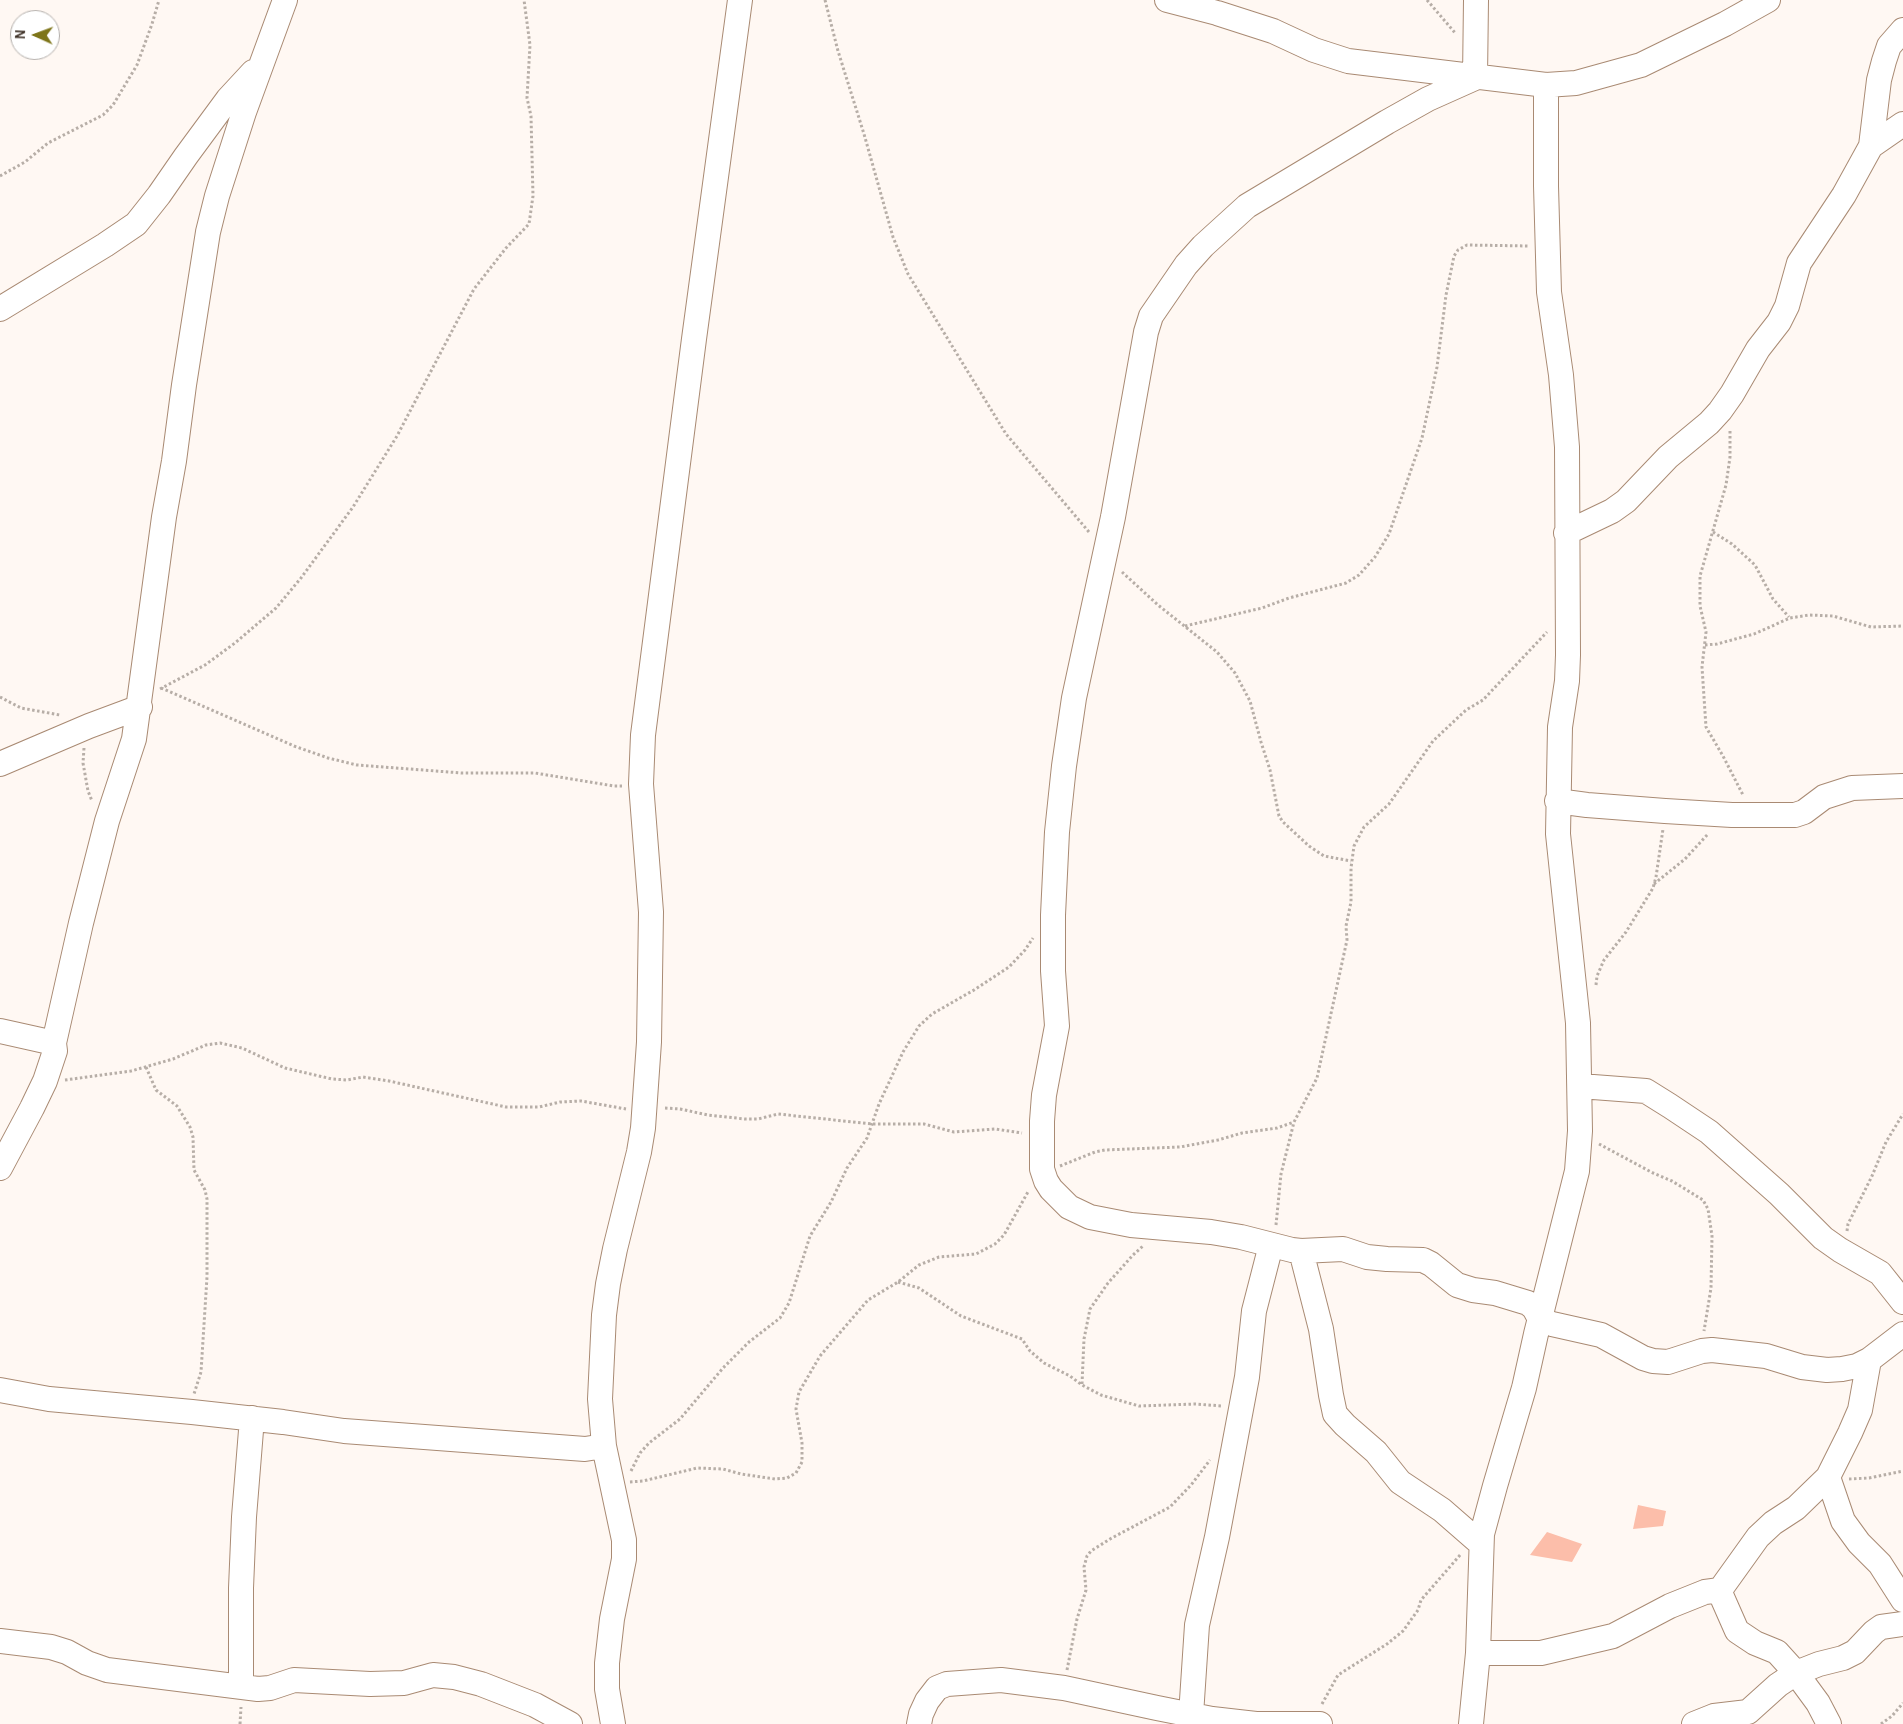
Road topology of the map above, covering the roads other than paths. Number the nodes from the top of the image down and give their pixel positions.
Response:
1 (285, 0) edge
2 (740, 0) edge
3 (1167, 0) edge
4 (1476, 0) edge
5 (1768, 0) edge
6 (1903, 30) edge
7 (261, 63) junction
8 (1475, 78) junction
9 (1546, 85) junction
10 (1903, 124) edge
11 (1870, 146) junction
12 (0, 310) edge
13 (1566, 533) junction
14 (147, 697) junction
15 (0, 764) edge
16 (1903, 786) edge
17 (1557, 801) junction
18 (0, 1031) edge
19 (54, 1043) junction
20 (1580, 1086) junction
21 (0, 1168) edge
22 (1271, 1245) junction
23 (1301, 1252) junction
24 (1903, 1302) edge
25 (1540, 1318) junction
26 (1903, 1334) edge
27 (1869, 1360) junction
28 (0, 1390) edge
29 (252, 1418) junction
30 (604, 1446) junction
31 (1828, 1477) junction
32 (1478, 1541) junction
33 (1716, 1591) junction
34 (1903, 1600) edge
35 (1903, 1624) edge
36 (0, 1642) edge
37 (1478, 1653) junction
38 (1796, 1673) junction
39 (241, 1687) junction
40 (1192, 1715) junction
41 (1154, 1717) edge
42 (570, 1724) edge
43 (613, 1724) edge
44 (919, 1724) edge
45 (1317, 1724) edge
46 (1471, 1724) edge
47 (1694, 1724) edge
48 (1830, 1724) edge

1 - 7 street
2 - 30 street
3 - 8 street
4 - 8 street
5 - 9 street
6 - 11 street
7 - 12 street
7 - 14 street
8 - 9 street
8 - 22 street
9 - 13 street
10 - 11 street
11 - 13 street
13 - 17 street
14 - 15 street
14 - 19 street
16 - 17 street
17 - 20 street
18 - 19 street
19 - 21 street
20 - 24 street
20 - 25 street
22 - 23 street
22 - 40 street
23 - 25 street
23 - 32 street
25 - 27 street
25 - 32 street
26 - 27 street
27 - 31 street
28 - 29 street
29 - 30 street
29 - 39 street
30 - 43 street
31 - 33 street
31 - 34 street
32 - 37 street
33 - 37 street
33 - 38 street
35 - 38 street
36 - 39 street
37 - 46 street
38 - 47 street
38 - 48 street
39 - 42 street
40 - 41 street
40 - 45 street
41 - 44 street

